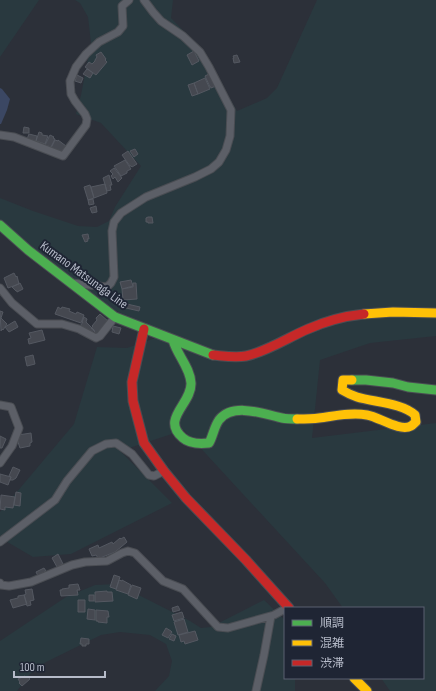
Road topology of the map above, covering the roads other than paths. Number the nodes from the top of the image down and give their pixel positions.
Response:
1 (129, 0) edge
2 (144, 0) edge
3 (0, 134) edge
4 (0, 225) edge
5 (72, 284) junction
6 (0, 288) edge
7 (436, 313) edge
8 (115, 317) junction
9 (144, 329) junction
10 (173, 340) junction
11 (436, 390) edge
12 (0, 405) edge
13 (0, 462) edge
14 (164, 471) junction
15 (0, 542) edge
16 (0, 583) edge
17 (286, 607) edge
18 (284, 610) edge
19 (271, 616) junction
20 (355, 679) edge
21 (256, 691) edge
22 (367, 691) edge

1 - 3 street
2 - 5 street
4 - 5 street, Kumano Matsunaga Line
5 - 8 street, Kumano Matsunaga Line
6 - 8 street
7 - 10 street, Kumano Matsunaga Line
8 - 9 street, Kumano Matsunaga Line
9 - 10 street, Kumano Matsunaga Line
9 - 14 street
10 - 11 street
12 - 13 street
14 - 15 street
14 - 17 street
16 - 19 street
18 - 19 street
19 - 21 street
20 - 22 street

